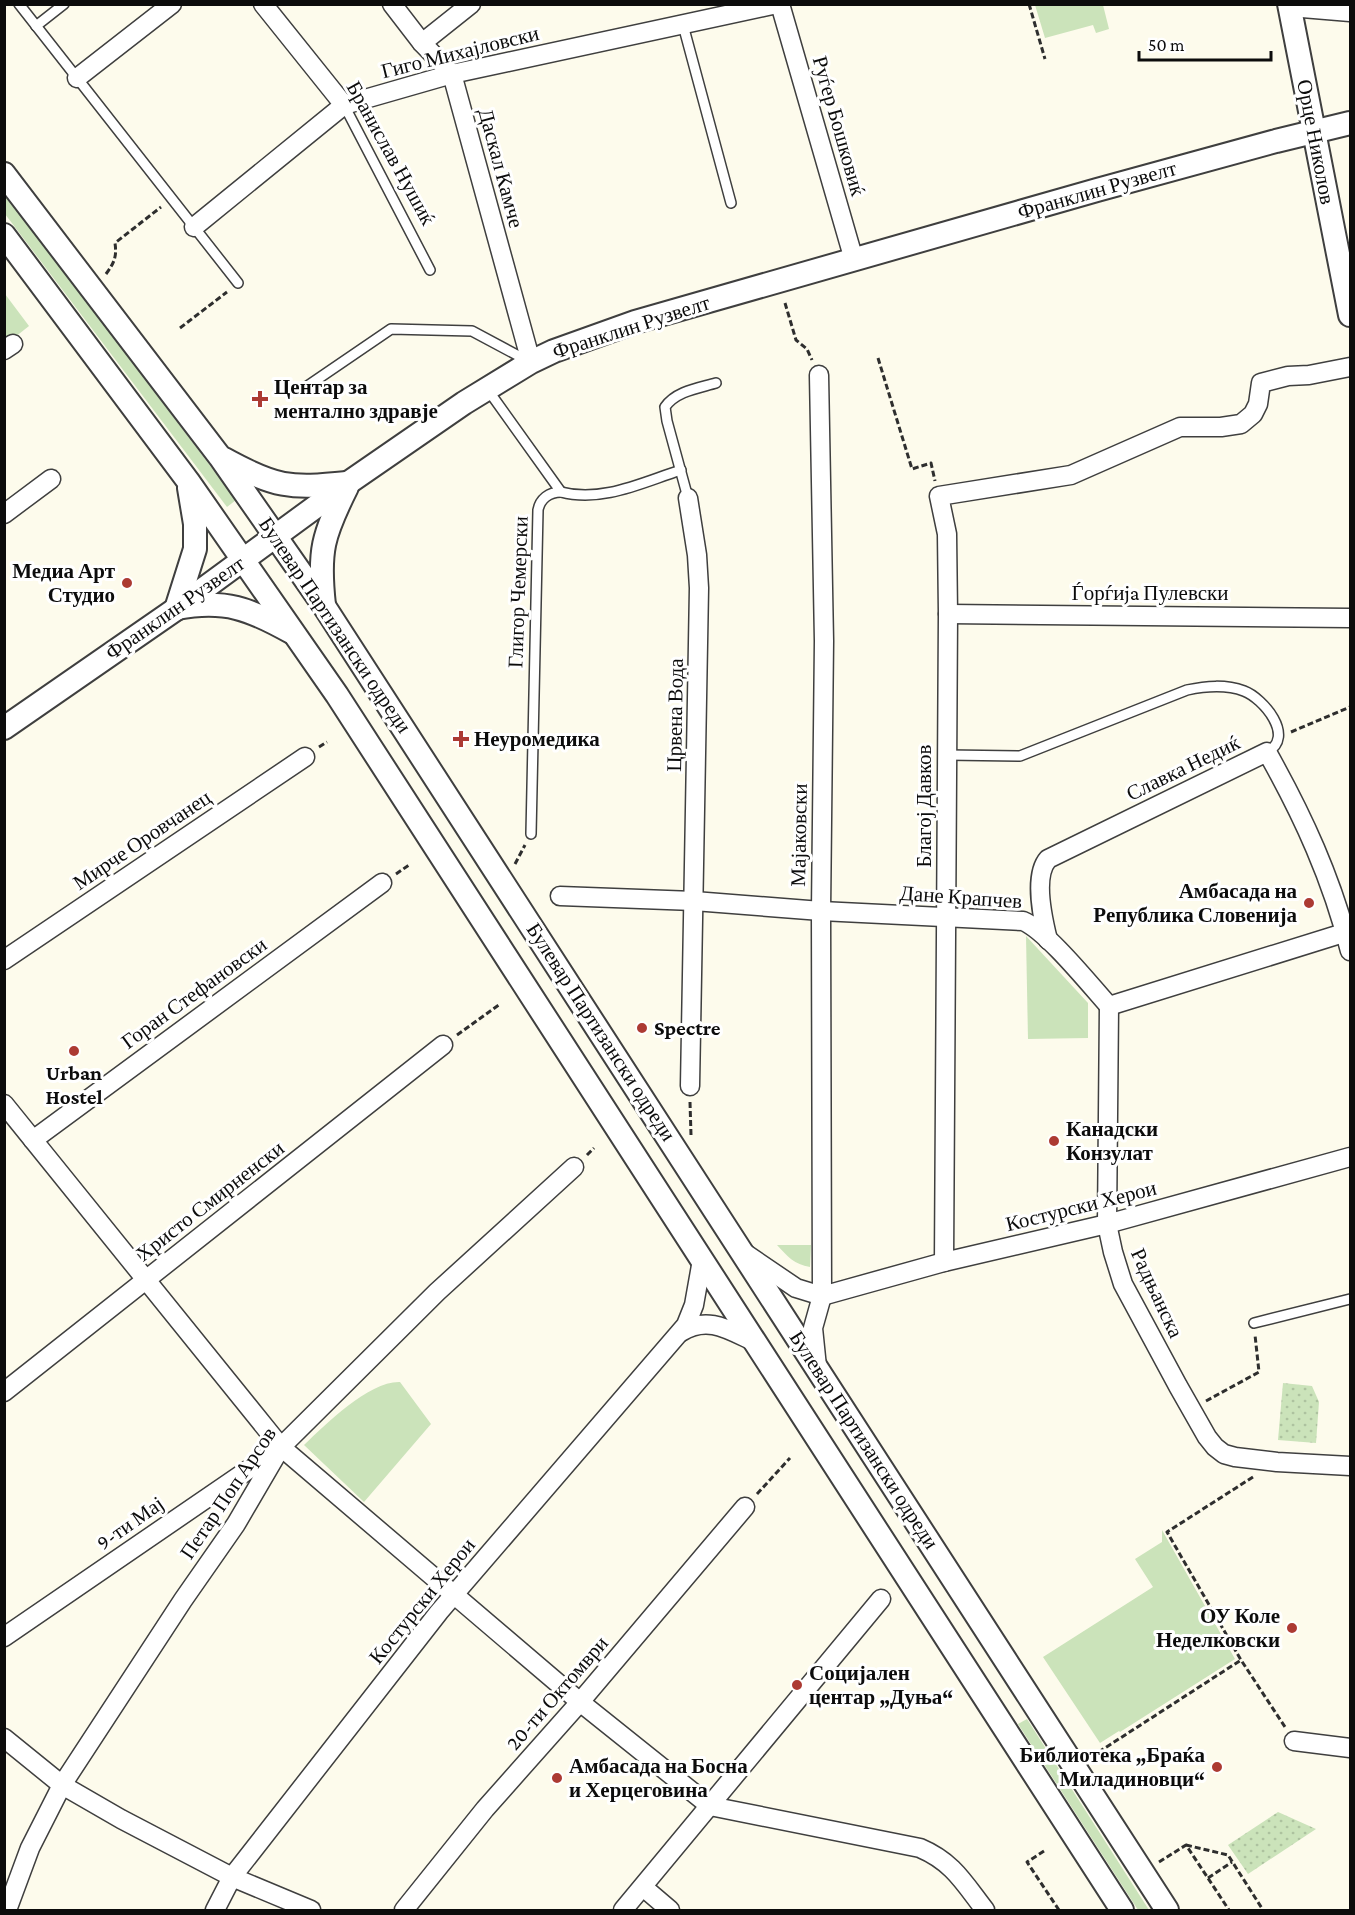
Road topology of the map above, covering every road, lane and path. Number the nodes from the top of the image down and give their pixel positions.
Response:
1 (19, 4) edge
2 (64, 4) edge
3 (172, 4) edge
4 (263, 4) edge
5 (392, 4) edge
6 (471, 4) edge
7 (779, 4) edge
8 (1029, 4) edge
9 (1290, 6) edge
10 (1350, 12) edge
11 (683, 25) junction
12 (36, 26) junction
13 (422, 43) junction
14 (1045, 59) dead end
15 (452, 74) junction
16 (76, 78) junction
17 (344, 105) junction
18 (1350, 123) edge
19 (1313, 132) junction
20 (4, 174) edge
21 (171, 198) junction
22 (731, 203) dead end
23 (194, 227) junction
24 (4, 236) edge
25 (854, 260) junction
26 (430, 270) dead end
27 (238, 283) joint
28 (94, 290) junction
29 (784, 303) dead end
30 (1350, 315) edge
31 (180, 328) dead end
32 (878, 358) dead end
33 (531, 362) junction
34 (1350, 368) edge
35 (819, 375) joint
36 (716, 383) dead end
37 (306, 387) dead end
38 (487, 388) junction
39 (220, 457) junction
40 (681, 470) junction
41 (51, 479) dead end
42 (188, 481) junction
43 (348, 483) junction
44 (561, 492) junction
45 (939, 496) junction
46 (688, 498) joint
47 (4, 514) edge
48 (276, 536) junction
49 (244, 559) junction
50 (324, 606) junction
51 (176, 609) junction
52 (948, 614) junction
53 (1350, 618) edge
54 (297, 636) junction
55 (1350, 707) edge
56 (4, 728) edge
57 (1278, 737) junction
58 (1267, 752) junction
59 (947, 755) junction
60 (306, 757) dead end
61 (531, 834) joint
62 (515, 864) dead end
63 (382, 883) dead end
64 (560, 896) dead end
65 (694, 901) junction
66 (821, 910) junction
67 (946, 917) junction
68 (1348, 932) edge
69 (1048, 940) junction
70 (1350, 951) edge
71 (4, 960) edge
72 (500, 1004) dead end
73 (1109, 1006) junction
74 (443, 1045) joint
75 (690, 1086) joint
76 (4, 1104) edge
77 (691, 1137) dead end
78 (33, 1140) junction
79 (1350, 1157) edge
80 (574, 1167) dead end
81 (1107, 1224) junction
82 (743, 1252) junction
83 (702, 1260) junction
84 (944, 1262) junction
85 (146, 1280) junction
86 (822, 1296) junction
87 (1350, 1299) edge
88 (1254, 1323) joint
89 (680, 1333) junction
90 (755, 1342) junction
91 (817, 1367) junction
92 (4, 1392) edge
93 (1191, 1409) junction
94 (281, 1447) junction
95 (790, 1458) dead end
96 (1350, 1466) edge
97 (1257, 1475) dead end
98 (745, 1507) joint
99 (455, 1594) junction
100 (881, 1599) dead end
101 (4, 1637) edge
102 (1241, 1660) junction
103 (580, 1702) junction
104 (4, 1738) edge
105 (1294, 1741) joint
106 (1350, 1748) edge
107 (1091, 1757) dead end
108 (62, 1785) junction
109 (710, 1806) junction
110 (1186, 1845) junction
111 (1044, 1851) dead end
112 (1159, 1862) dead end
113 (1232, 1862) junction
114 (232, 1877) junction
115 (1208, 1878) junction
116 (643, 1887) junction
117 (7, 1911) edge
118 (215, 1911) edge
119 (311, 1911) edge
120 (404, 1911) edge
121 (623, 1911) edge
122 (670, 1911) edge
123 (985, 1911) edge
124 (1059, 1911) edge
125 (1122, 1911) edge
126 (1167, 1911) edge
127 (1229, 1911) edge
128 (1263, 1911) edge

1 - 12 lane
2 - 12 lane
3 - 16 street
4 - 17 street, Бранислав Нушиќ
5 - 13 street, Даскал Камче
6 - 13 street, Гиго Михајловски
7 - 11 street, Гиго Михајловски
7 - 25 street, Руѓер Бошковиќ
8 - 14 path
9 - 10 street
9 - 19 street, Орце Николов
11 - 15 street, Гиго Михајловски
11 - 22 lane
12 - 16 lane
13 - 15 street, Даскал Камче
15 - 17 street, Гиго Михајловски
15 - 33 street, Даскал Камче
16 - 21 lane
17 - 23 street, Гиго Михајловски
17 - 26 lane, Бранислав Нушиќ
18 - 19 street, Франклин Рузвелт
19 - 25 street, Франклин Рузвелт
19 - 30 street, Орце Николов
20 - 28 street, Булевар Партизански одреди
21 - 23 lane
21 - 28 path
23 - 27 lane
24 - 42 street, Булевар Партизански одреди
25 - 33 street, Франклин Рузвелт
27 - 31 path
28 - 39 street, Булевар Партизански одреди
29 - 35 path
32 - 45 path
33 - 37 lane
33 - 38 street, Франклин Рузвелт
34 - 45 street
35 - 66 street, Мајаковски
36 - 40 lane, Црвена Вода
38 - 43 street, Франклин Рузвелт
38 - 44 lane
39 - 43 street
39 - 48 street, Булевар Партизански одреди
40 - 44 lane
40 - 46 lane, Црвена Вода
41 - 47 street
42 - 49 street, Булевар Партизански одреди
42 - 51 street
43 - 48 street, Франклин Рузвелт
43 - 50 street
44 - 61 lane, Глигор Чемерски
45 - 52 street, Благој Давков
46 - 65 street, Црвена Вода
48 - 49 street, Франклин Рузвелт
48 - 50 street, Булевар Партизански одреди
49 - 51 street, Франклин Рузвелт
49 - 54 street, Булевар Партизански одреди
50 - 82 street, Булевар Партизански одреди
51 - 54 street
51 - 56 street, Франклин Рузвелт
52 - 53 street, Ѓорѓиja Пулевски
52 - 59 street, Благој Давков
54 - 83 street, Булевар Партизански одреди
55 - 57 path
57 - 58 lane
57 - 59 lane
58 - 68 street, Славка Недиќ
58 - 69 street, Славка Недиќ
59 - 67 street, Благој Давков
60 - 71 street, Мирче Оровчанец
61 - 62 path
63 - 78 street, Горан Стефановски
64 - 65 street, Дане Крапчев
65 - 66 street, Дане Крапчев
65 - 75 street, Црвена Вода
66 - 67 street, Дане Крапчев
66 - 86 street, Мајаковски
67 - 69 street, Дане Крапчев
67 - 84 street, Благој Давков
68 - 70 street, Славка Недиќ
68 - 73 street
69 - 73 street, Дане Крапчев
72 - 74 path
73 - 81 street, Радњанска
74 - 85 street, Христо Смирненски
75 - 77 path
76 - 78 street
78 - 85 street
79 - 81 street, Костурски Херои
80 - 94 street, Петар Поп Арсов
81 - 84 street, Костурски Херои
81 - 93 street, Радњанска
82 - 86 street
82 - 91 street, Булевар Партизански одреди
83 - 89 street, Костурски Херои
83 - 90 street, Булевар Партизански одреди
84 - 86 street, Костурски Херои
85 - 92 street, Христо Смирненски
85 - 94 street
86 - 91 street
87 - 88 lane
88 - 93 path
89 - 90 street, Костурски Херои
89 - 99 street, Костурски Херои
90 - 125 street, Булевар Партизански одреди
91 - 126 street, Булевар Партизански одреди
93 - 96 street, Радњанска
94 - 99 street
94 - 101 street, 9-ти Мај
94 - 108 street, Петар Поп Арсов
95 - 98 path
97 - 102 path
98 - 103 street, 20-ти Октомври
99 - 103 street
99 - 114 street, Костурски Херои
100 - 109 street
102 - 105 path
102 - 107 path
103 - 109 street
103 - 120 street, 20-ти Октомври
104 - 108 street
105 - 106 street
108 - 114 street
108 - 117 street, Петар Поп Арсов
109 - 116 street
109 - 123 street
110 - 112 path
110 - 113 path
110 - 115 path
111 - 124 path
113 - 115 path
113 - 128 path
114 - 118 street, Костурски Херои
114 - 119 street
115 - 127 path
116 - 121 street
116 - 122 street

